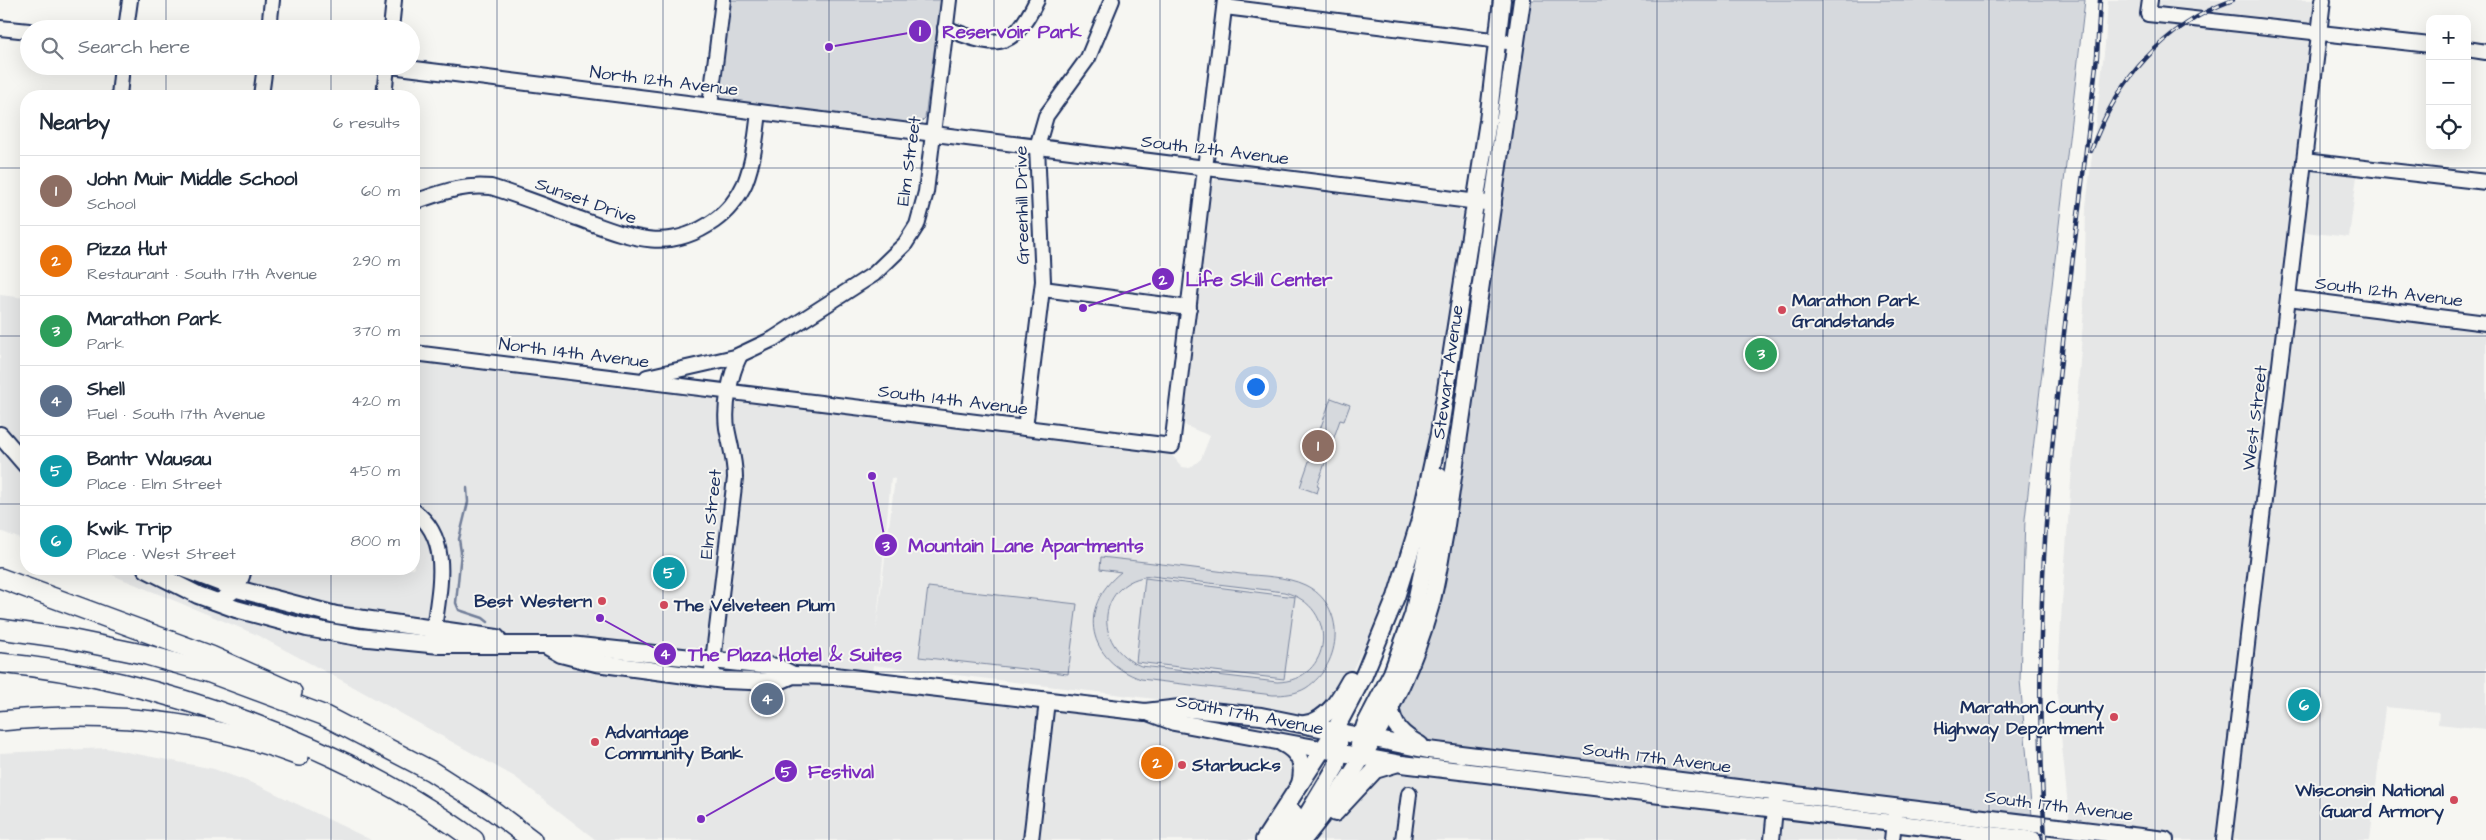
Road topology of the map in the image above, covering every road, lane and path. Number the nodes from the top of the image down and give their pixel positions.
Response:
1 (130, 0) edge
2 (272, 0) edge
3 (394, 0) edge
4 (722, 0) edge
5 (949, 0) edge
6 (1037, 0) edge
7 (1112, 0) edge
8 (1502, 0) edge
9 (1522, 0) edge
10 (2323, 0) edge
11 (1225, 3) edge
12 (2149, 7) edge
13 (127, 20) edge
14 (270, 20) edge
15 (392, 20) edge
16 (0, 28) edge
17 (945, 28) junction
18 (20, 30) edge
19 (2319, 32) junction
20 (1497, 41) junction
21 (1516, 43) junction
22 (2426, 45) edge
23 (2471, 50) edge
24 (2486, 52) edge
25 (420, 70) edge
26 (121, 75) edge
27 (264, 75) edge
28 (388, 75) edge
29 (120, 90) edge
30 (262, 90) edge
31 (385, 90) edge
32 (710, 106) junction
33 (759, 112) junction
34 (933, 134) junction
35 (1037, 147) junction
36 (2304, 161) junction
37 (1206, 168) junction
38 (2486, 182) edge
39 (420, 200) edge
40 (1476, 201) junction
41 (1494, 204) junction
42 (1042, 289) junction
43 (2288, 298) junction
44 (1189, 308) junction
45 (2486, 323) edge
46 (420, 354) edge
47 (740, 355) junction
48 (636, 380) junction
49 (730, 391) junction
50 (1025, 428) junction
51 (1439, 434) junction
52 (0, 435) edge
53 (20, 458) edge
54 (420, 517) edge
55 (159, 575) edge
56 (199, 575) edge
57 (213, 575) edge
58 (228, 575) edge
59 (242, 575) edge
60 (0, 578) edge
61 (236, 589) junction
62 (1396, 597) junction
63 (215, 602) junction
64 (0, 629) edge
65 (433, 637) junction
66 (548, 646) junction
67 (713, 662) junction
68 (0, 663) edge
69 (793, 675) junction
70 (711, 678) junction
71 (1048, 701) junction
72 (1390, 706) junction
73 (1146, 712) junction
74 (323, 715) junction
75 (0, 721) edge
76 (1303, 724) junction
77 (1335, 730) junction
78 (1367, 737) junction
79 (1273, 739) junction
80 (1323, 749) junction
81 (1428, 750) junction
82 (1340, 752) junction
83 (1363, 756) junction
84 (1402, 764) junction
85 (1299, 786) junction
86 (1777, 792) junction
87 (1409, 794) dead end
88 (1895, 806) junction
89 (1775, 809) junction
90 (1995, 818) junction
91 (1894, 823) junction
92 (1992, 838) edge
93 (461, 840) edge
94 (474, 840) edge
95 (532, 840) edge
96 (1031, 840) edge
97 (1264, 840) edge
98 (1278, 840) edge
99 (1292, 840) edge
100 (1304, 840) edge
101 (1403, 840) edge
102 (1772, 840) edge
103 (1892, 840) edge
104 (2033, 840) edge
105 (2165, 840) edge
106 (2224, 840) edge

1 - 13 street
2 - 14 street
3 - 15 street
4 - 32 street
5 - 17 street, Elm Street
6 - 17 street
7 - 35 street, Greenhill Drive
8 - 20 main road, Stewart Avenue
9 - 21 main road, Stewart Avenue
10 - 19 street, West Street
11 - 20 street
11 - 37 street
12 - 19 street
16 - 18 street
17 - 34 street, Elm Street
19 - 22 street
19 - 36 street, West Street
20 - 21 street
20 - 40 main road, Stewart Avenue
21 - 41 main road, Stewart Avenue
23 - 24 street
25 - 32 street, North 12th Avenue
26 - 29 street
27 - 30 street
28 - 31 street
32 - 33 street, North 12th Avenue
33 - 34 street, North 12th Avenue
33 - 39 street, Sunset Drive
34 - 35 street, South 12th Avenue
34 - 47 street, Elm Street
35 - 37 street, South 12th Avenue
35 - 42 street, Greenhill Drive
36 - 38 street
36 - 43 street, West Street
37 - 40 street, South 12th Avenue
37 - 44 street
40 - 41 street, South 12th Avenue
40 - 51 main road, Stewart Avenue
41 - 72 main road, Stewart Avenue
42 - 44 street
42 - 50 street, Greenhill Drive
43 - 45 street, South 12th Avenue
43 - 106 street, West Street
44 - 50 street, South 14th Avenue
46 - 48 street, North 14th Avenue
47 - 48 street, Elm Street
47 - 49 street, Elm Street
48 - 49 street, North 14th Avenue
49 - 50 street, South 14th Avenue
49 - 67 street, Elm Street
51 - 62 main road, Stewart Avenue
51 - 78 main road
52 - 53 main road
54 - 65 street
55 - 63 main road
56 - 61 main road
57 - 58 street
59 - 61 street
60 - 74 highway
61 - 63 street
61 - 65 main road
62 - 76 main road
62 - 77 main road, Stewart Avenue
63 - 65 main road
64 - 74 highway
65 - 66 main road, South 17th Avenue
66 - 67 main road, South 17th Avenue
66 - 70 main road, South 17th Avenue
67 - 69 main road, South 17th Avenue
67 - 70 street, Elm Street
68 - 94 highway
69 - 70 main road, South 17th Avenue
69 - 71 main road, South 17th Avenue
71 - 73 main road, South 17th Avenue
71 - 96 street
72 - 78 main road, Stewart Avenue
72 - 81 main road
73 - 76 main road, South 17th Avenue
73 - 79 main road, South 17th Avenue
74 - 95 highway
75 - 93 highway
76 - 77 main road, South 17th Avenue
77 - 78 main road, South 17th Avenue
77 - 80 main road, Stewart Avenue
77 - 82 main road
78 - 81 main road, South 17th Avenue
78 - 83 main road
79 - 80 main road, South 17th Avenue
79 - 85 main road
80 - 82 main road, South 17th Avenue
80 - 85 main road, Stewart Avenue
80 - 98 main road
81 - 86 main road, South 17th Avenue
82 - 83 main road, South 17th Avenue
82 - 99 main road
83 - 84 main road, South 17th Avenue
83 - 100 main road
84 - 89 main road, South 17th Avenue
84 - 100 main road
85 - 97 main road, Stewart Avenue
86 - 88 main road, South 17th Avenue
86 - 89 street
87 - 101 street
88 - 90 main road, South 17th Avenue
88 - 91 street
89 - 91 main road, South 17th Avenue
89 - 102 street
90 - 92 street
90 - 105 main road, South 17th Avenue
91 - 92 main road, South 17th Avenue
91 - 103 street
92 - 104 main road, South 17th Avenue

